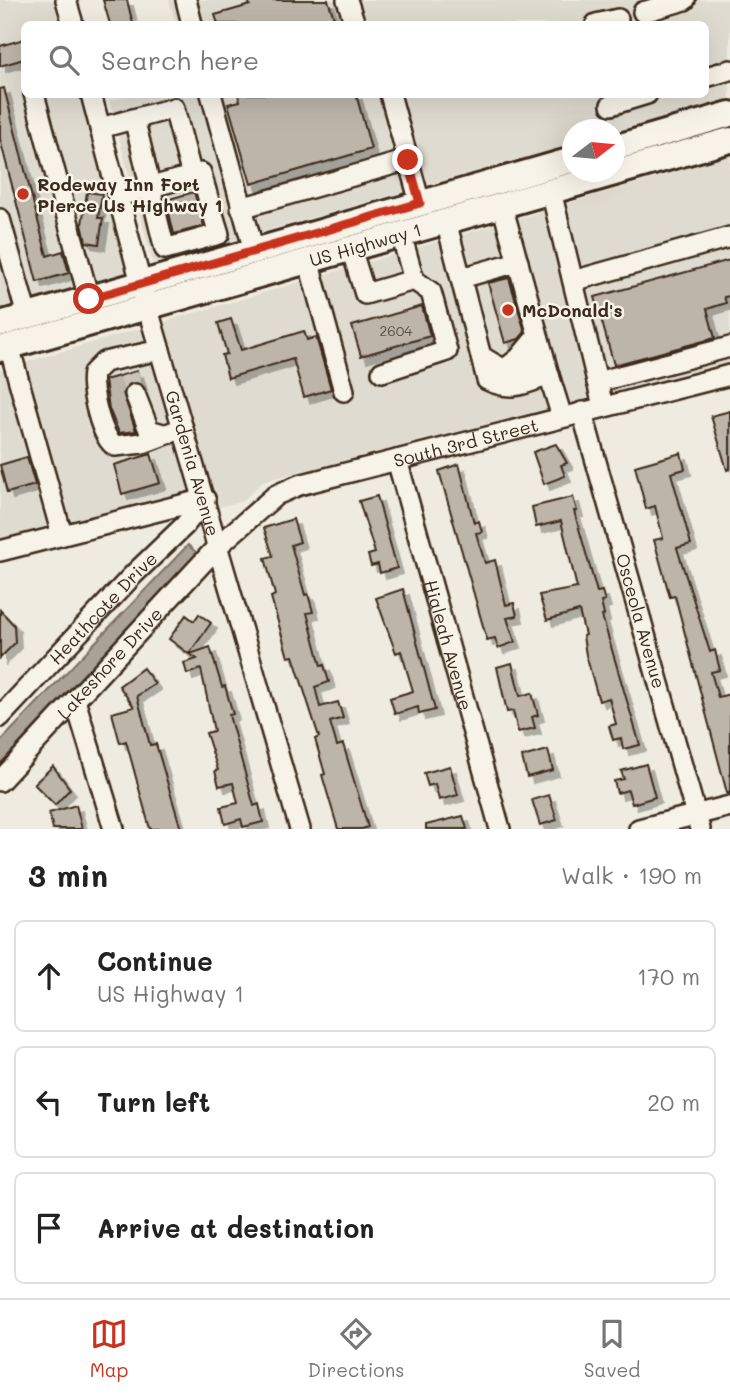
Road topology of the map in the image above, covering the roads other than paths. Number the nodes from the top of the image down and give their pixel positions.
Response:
1 (66, 0) edge
2 (186, 0) edge
3 (348, 0) edge
4 (685, 0) edge
5 (643, 12) dead end
6 (618, 19) dead end
7 (72, 21) edge
8 (191, 21) edge
9 (354, 21) edge
10 (609, 21) edge
11 (730, 70) edge
12 (709, 76) edge
13 (35, 98) edge
14 (92, 98) edge
15 (212, 98) edge
16 (391, 98) edge
17 (635, 98) edge
18 (611, 105) dead end
19 (730, 114) edge
20 (134, 119) junction
21 (100, 128) junction
22 (730, 140) edge
23 (625, 145) edge
24 (408, 160) junction
25 (562, 163) edge
26 (192, 176) junction
27 (483, 185) junction
28 (148, 188) junction
29 (551, 191) junction
30 (118, 196) junction
31 (420, 203) junction
32 (502, 205) junction
33 (241, 208) junction
34 (0, 219) edge
35 (446, 221) junction
36 (396, 235) junction
37 (730, 237) edge
38 (351, 248) junction
39 (254, 251) junction
40 (308, 260) junction
41 (519, 265) junction
42 (461, 278) junction
43 (414, 281) junction
44 (573, 281) junction
45 (144, 295) junction
46 (89, 299) junction
47 (27, 316) junction
48 (3, 339) edge
49 (730, 346) edge
50 (160, 350) junction
51 (481, 356) junction
52 (382, 372) dead end
53 (549, 375) junction
54 (730, 375) edge
55 (597, 382) junction
56 (344, 391) dead end
57 (135, 394) tunnel mouth
58 (603, 407) junction
59 (582, 412) junction
60 (562, 417) junction
61 (183, 428) junction
62 (163, 435) junction
63 (397, 460) junction
64 (205, 499) junction
65 (161, 510) junction
66 (175, 534) junction
67 (62, 535) junction
68 (219, 545) junction
69 (0, 551) edge
70 (75, 700) junction
71 (0, 717) edge
72 (0, 781) edge
73 (730, 806) edge
74 (698, 822) edge
75 (114, 829) edge
76 (300, 829) edge
77 (500, 829) edge
78 (639, 829) edge

1 - 7 street
2 - 8 street
3 - 9 street
4 - 5 street
6 - 10 street
11 - 12 street
13 - 46 street
14 - 21 street, Gardenia Avenue
15 - 33 street
16 - 24 street
17 - 18 street
19 - 23 main road
20 - 21 street
20 - 26 street
20 - 28 street
21 - 30 street, Gardenia Avenue
22 - 29 main road, US Highway 1
24 - 31 street
24 - 33 street
25 - 27 main road, US Highway 1
26 - 28 street
26 - 28 street
27 - 31 main road, US Highway 1
27 - 35 main road
28 - 30 street
29 - 32 main road, US Highway 1
29 - 44 street
30 - 45 street, Gardenia Avenue
31 - 36 main road
31 - 39 main road, US Highway 1
32 - 35 main road, US Highway 1
32 - 41 street
33 - 39 street
34 - 47 street
35 - 36 main road, US Highway 1
35 - 42 street
36 - 38 main road, US Highway 1
36 - 43 street
37 - 44 street
38 - 40 main road, US Highway 1
38 - 43 street
39 - 45 main road, US Highway 1
40 - 45 main road, US Highway 1
40 - 56 street
41 - 42 street
41 - 51 street
41 - 53 street
42 - 51 street
43 - 52 street
44 - 55 street
45 - 46 main road, US Highway 1
45 - 48 main road, US Highway 1
45 - 50 street, Gardenia Avenue
46 - 47 main road, US Highway 1
47 - 48 main road, US Highway 1
48 - 67 street
49 - 55 street
50 - 61 street, Gardenia Avenue
50 - 62 street
51 - 53 street
53 - 60 street
54 - 58 street, South 3rd Street
55 - 58 street
57 - 62 street
58 - 59 street, South 3rd Street
59 - 60 street, South 3rd Street
59 - 74 street, Osceola Avenue
60 - 63 street, South 3rd Street
61 - 62 street
61 - 64 street, Gardenia Avenue
63 - 68 street, South 3rd Street
63 - 77 street, Hialeah Avenue
64 - 65 street
64 - 66 street, Heathcote Drive
64 - 68 street, Gardenia Avenue
65 - 66 street
65 - 67 street
66 - 71 street, Heathcote Drive
67 - 69 street
68 - 70 street, Lakeshore Drive
68 - 76 street, Gardenia Avenue
70 - 72 street, Lakeshore Drive
70 - 75 street
73 - 74 street
74 - 78 street

